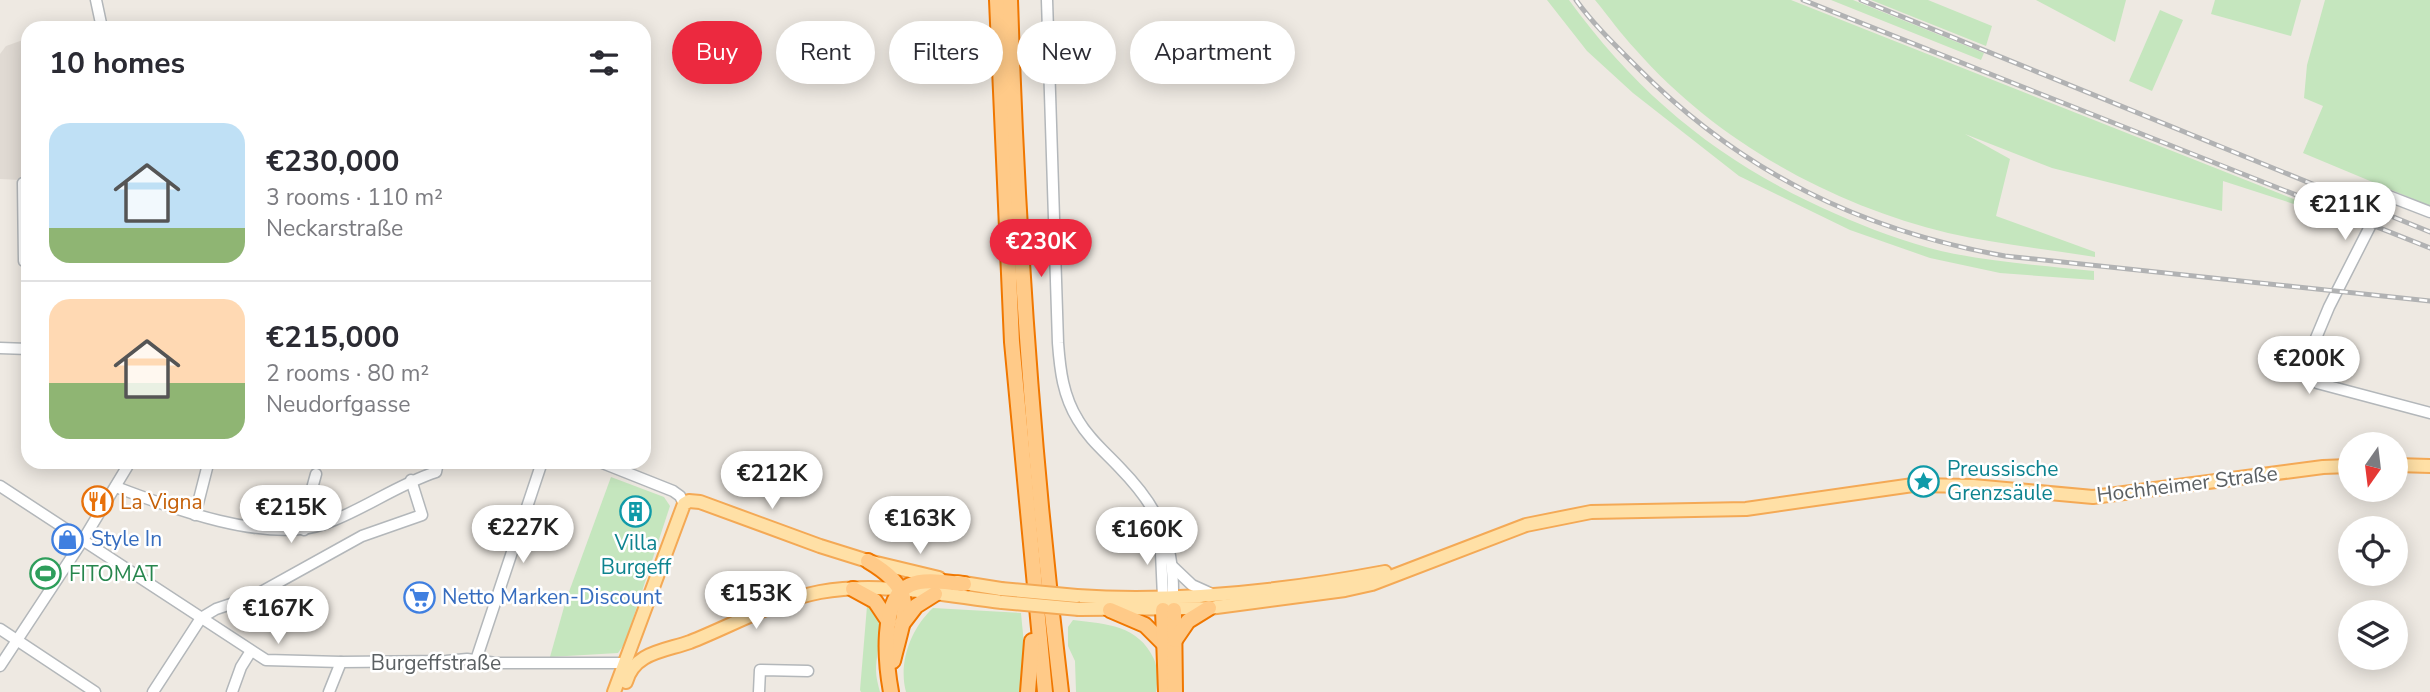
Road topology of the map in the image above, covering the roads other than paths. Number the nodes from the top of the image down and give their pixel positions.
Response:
1 (96, 0) edge
2 (997, 0) edge
3 (1010, 0) edge
4 (1047, 0) edge
5 (100, 21) edge
6 (1006, 83) junction
7 (2430, 212) edge
8 (0, 348) edge
9 (21, 349) edge
10 (2430, 413) edge
11 (2408, 465) edge
12 (2338, 466) edge
13 (2430, 466) edge
14 (126, 469) edge
15 (207, 469) edge
16 (437, 469) edge
17 (540, 469) edge
18 (618, 469) edge
19 (316, 474) dead end
20 (411, 480) junction
21 (0, 486) edge
22 (116, 487) junction
23 (684, 504) junction
24 (195, 515) junction
25 (1157, 516) junction
26 (304, 530) junction
27 (83, 540) junction
28 (868, 561) junction
29 (1173, 567) junction
30 (964, 584) junction
31 (853, 589) junction
32 (902, 590) junction
33 (935, 594) junction
34 (1002, 596) junction
35 (1035, 601) junction
36 (1211, 601) junction
37 (1078, 603) junction
38 (1168, 603) junction
39 (1110, 610) junction
40 (201, 618) junction
41 (896, 623) junction
42 (0, 629) edge
43 (638, 629) junction
44 (17, 640) junction
45 (1169, 641) junction
46 (251, 651) junction
47 (656, 653) junction
48 (1057, 659) junction
49 (476, 660) junction
50 (341, 662) junction
51 (0, 666) edge
52 (626, 667) junction
53 (808, 671) dead end
54 (890, 688) edge
55 (94, 692) edge
56 (153, 692) edge
57 (232, 692) edge
58 (329, 692) edge
59 (614, 692) edge
60 (622, 692) edge
61 (759, 692) edge
62 (1028, 692) edge
63 (1045, 692) edge
64 (1061, 692) edge
65 (1066, 692) edge
66 (1166, 692) edge
67 (1175, 692) edge

1 - 5 street
2 - 6 highway
3 - 6 highway
4 - 25 street
6 - 35 highway
6 - 48 highway
7 - 10 street
8 - 9 street
11 - 13 main road
12 - 36 main road, Hochheimer Straße
14 - 22 street
15 - 24 street
16 - 20 street
17 - 49 street
18 - 23 street
19 - 26 street
20 - 26 street
20 - 40 street
21 - 27 street, Burgeffstraße
22 - 24 street
22 - 27 street
23 - 28 main road
23 - 43 main road
24 - 26 street
25 - 29 street
25 - 38 street
27 - 40 street, Burgeffstraße
27 - 44 street
28 - 30 main road
28 - 32 highway
29 - 36 street
29 - 38 street
30 - 32 highway
30 - 34 main road
31 - 32 main road
31 - 41 highway
31 - 47 main road
32 - 33 main road
32 - 41 highway
33 - 34 main road
33 - 41 highway
34 - 37 main road, bridge
35 - 62 highway
35 - 63 highway
36 - 38 main road, Hochheimer Straße
36 - 45 highway
37 - 38 main road
37 - 39 main road
38 - 39 main road
38 - 45 highway
39 - 45 highway
40 - 46 street, Burgeffstraße
40 - 56 street
41 - 54 highway
42 - 44 street
43 - 47 main road
43 - 52 main road
44 - 51 street
44 - 55 street
45 - 66 highway
45 - 67 highway
46 - 50 street, Burgeffstraße
46 - 57 street
47 - 52 main road
48 - 64 highway
48 - 65 highway
49 - 50 street, Burgeffstraße
49 - 52 street, Burgeffstraße
50 - 58 street
52 - 59 main road
52 - 60 main road
53 - 61 street

